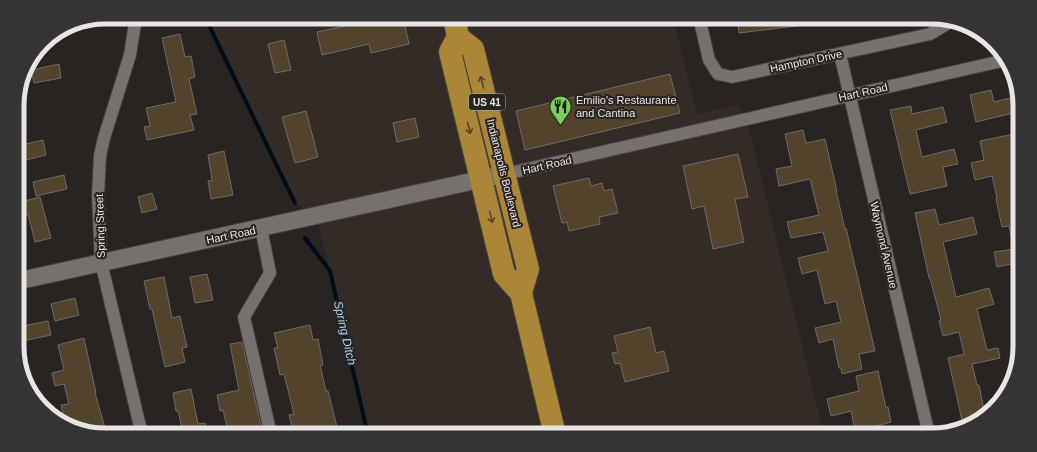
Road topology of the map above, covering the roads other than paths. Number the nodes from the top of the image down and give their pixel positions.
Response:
1 (135, 24) edge
2 (701, 24) edge
3 (944, 25) edge
4 (456, 27) edge
5 (840, 54) junction
6 (1000, 61) edge
7 (849, 95) junction
8 (505, 174) junction
9 (481, 180) junction
10 (261, 228) junction
11 (101, 262) junction
12 (24, 280) edge
13 (521, 293) junction
14 (140, 428) edge
15 (269, 428) edge
16 (553, 428) edge
17 (927, 428) edge

1 - 11 street, Spring Street
2 - 5 street, Hampton Drive
3 - 5 street, Hampton Drive
8 -> 4 highway, Indianapolis Boulevard / US 41
4 -> 9 highway, Indianapolis Boulevard / US 41
5 - 7 street, Waymond Avenue
6 - 7 street, Hart Road
7 - 8 street, Hart Road
7 - 17 street, Waymond Avenue
8 - 9 street, Hart Road
8 - 13 highway, Indianapolis Boulevard / US 41
9 - 10 street, Hart Road
9 -> 13 highway, Indianapolis Boulevard / US 41
10 - 11 street, Hart Road
10 - 15 street
11 - 12 street, Hart Road
11 - 14 street, Spring Street
13 - 16 highway, Indianapolis Boulevard / US 41

